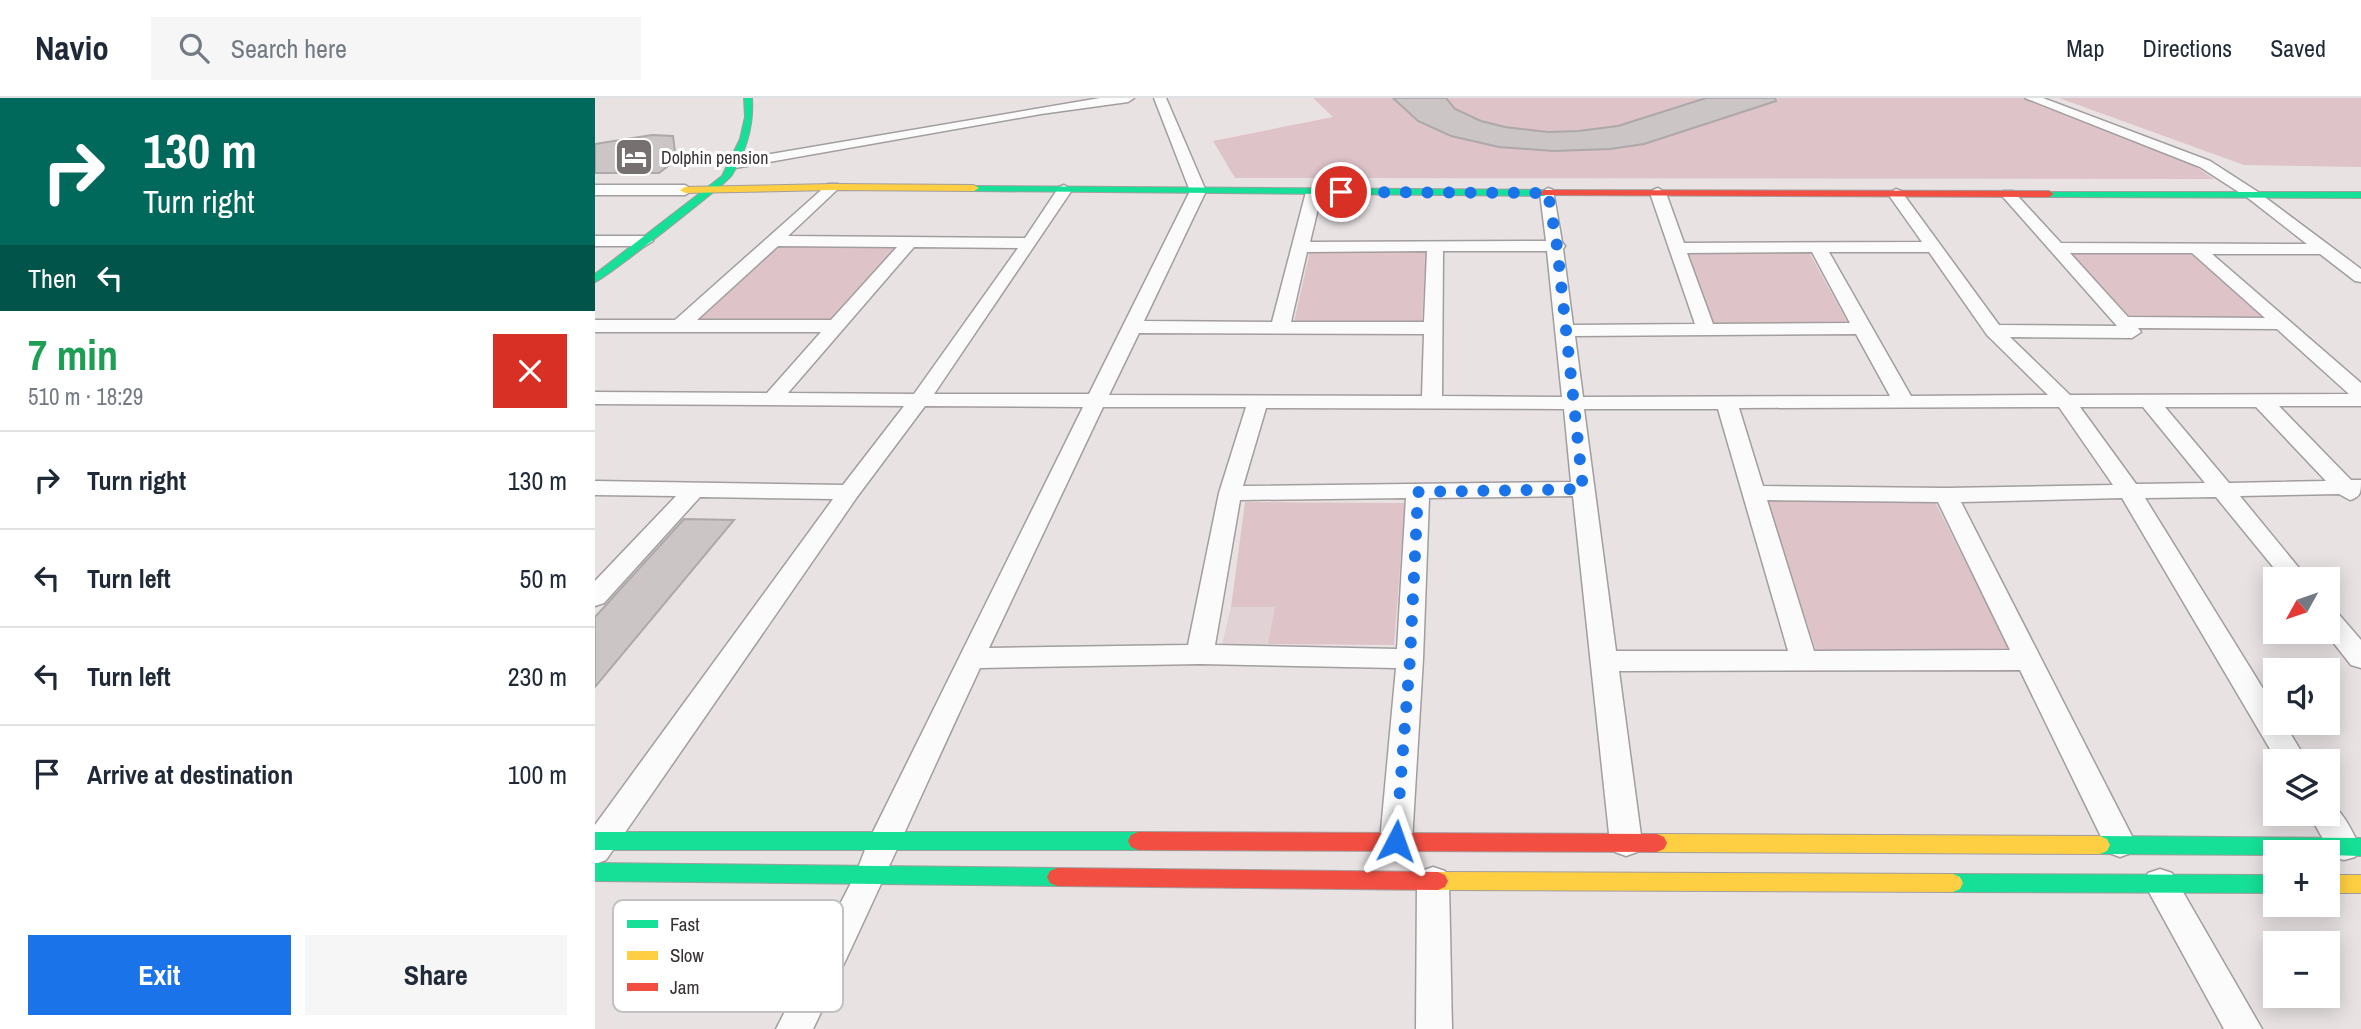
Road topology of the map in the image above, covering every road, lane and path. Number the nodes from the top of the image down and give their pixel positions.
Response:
1 (747, 98) edge
2 (1128, 98) edge
3 (1160, 98) edge
4 (2031, 98) edge
5 (727, 101) dead end
6 (735, 164) junction
7 (707, 170) dead end
8 (833, 187) junction
9 (2356, 187) edge
10 (714, 188) junction
11 (595, 190) edge
12 (685, 190) junction
13 (1064, 190) junction
14 (1198, 191) junction
15 (1314, 192) junction
16 (1548, 193) junction
17 (1658, 193) junction
18 (1896, 194) junction
19 (2008, 194) junction
20 (2253, 194) junction
21 (595, 241) edge
22 (622, 241) junction
23 (645, 241) junction
24 (773, 241) junction
25 (910, 242) junction
26 (1030, 243) junction
27 (1557, 246) junction
28 (1301, 247) junction
29 (1435, 247) junction
30 (1936, 247) junction
31 (1677, 248) junction
32 (1818, 248) junction
33 (2056, 248) junction
34 (2197, 249) junction
35 (2325, 249) junction
36 (595, 261) edge
37 (2361, 277) edge
38 (595, 279) edge
39 (2123, 322) junction
40 (2282, 324) junction
41 (595, 326) edge
42 (680, 326) junction
43 (837, 326) junction
44 (1132, 327) junction
45 (1280, 328) junction
46 (1434, 328) junction
47 (1863, 328) junction
48 (1706, 329) junction
49 (1565, 331) junction
50 (1994, 331) junction
51 (2361, 394) edge
52 (596, 399) edge
53 (772, 399) junction
54 (920, 400) junction
55 (1097, 400) junction
56 (2261, 400) junction
57 (2361, 400) edge
58 (1258, 401) junction
59 (2065, 401) junction
60 (2149, 401) junction
61 (1904, 402) junction
62 (1433, 403) junction
63 (1575, 403) junction
64 (1727, 403) junction
65 (595, 488) edge
66 (1583, 489) junction
67 (2222, 489) junction
68 (694, 490) junction
69 (2129, 491) junction
70 (849, 492) junction
71 (1418, 492) junction
72 (1230, 493) junction
73 (1754, 493) junction
74 (2356, 493) edge
75 (1946, 495) junction
76 (2286, 567) edge
77 (595, 597) edge
78 (2340, 633) edge
79 (1200, 654) junction
80 (2361, 658) edge
81 (971, 659) junction
82 (1410, 659) junction
83 (2028, 660) junction
84 (1604, 661) junction
85 (1804, 661) junction
86 (2285, 749) edge
87 (2335, 826) edge
88 (1396, 841) junction
89 (884, 842) junction
90 (1626, 842) junction
91 (597, 844) edge
92 (2120, 844) junction
93 (2353, 847) edge
94 (595, 872) edge
95 (871, 876) junction
96 (1433, 881) junction
97 (2160, 883) junction
98 (2263, 884) edge
99 (2340, 884) edge
100 (2361, 885) edge
101 (843, 932) edge
102 (803, 1012) edge
103 (794, 1029) edge
104 (1434, 1029) edge
105 (2243, 1029) edge

1 - 5 street
1 - 6 street
2 - 6 street
3 - 14 street
4 - 20 street
6 - 10 street
7 - 12 street
8 - 10 street
8 - 13 street
8 - 24 street
9 - 20 street
10 - 12 street
10 - 23 street
11 - 12 street
12 - 22 street
13 - 14 street
13 - 26 street
14 - 15 street
14 - 44 street
15 - 16 street
15 - 28 street
16 - 17 street
16 - 27 street
17 - 18 street
17 - 31 street
18 - 19 street
18 - 30 street
19 - 20 street
19 - 33 street
20 - 35 street
21 - 22 street
22 - 23 street
22 - 36 street
23 - 38 street
24 - 25 street
24 - 42 street
25 - 26 street
25 - 43 street
26 - 54 street
27 - 29 street
27 - 49 street
28 - 29 street
28 - 45 street
29 - 46 street
30 - 32 street
30 - 50 street
31 - 32 street
31 - 48 street
32 - 47 street
33 - 34 street
33 - 39 street
34 - 35 street
34 - 40 street
35 - 37 street
39 - 40 street
39 - 50 street
40 - 51 street
41 - 42 street
42 - 43 street
43 - 53 street
44 - 45 street
44 - 55 street
45 - 46 street
46 - 62 street
47 - 48 street
47 - 61 street
48 - 49 street
49 - 63 street
50 - 59 street
52 - 53 street
53 - 54 street
54 - 55 street
54 - 70 street
55 - 58 street
55 - 81 street
56 - 57 street
56 - 60 street
56 - 74 street
58 - 62 street
58 - 72 street
59 - 60 street
59 - 61 street
59 - 69 street
60 - 67 street
61 - 64 street
62 - 63 street
63 - 64 street
63 - 66 street
64 - 73 street
65 - 68 street
66 - 71 street
66 - 84 street
67 - 69 street
67 - 74 street
67 - 76 street
68 - 70 street
68 - 77 street
69 - 75 street
69 - 86 street
70 - 91 street
71 - 72 street
71 - 82 street
72 - 79 street
73 - 75 street
73 - 85 street
75 - 83 street
78 - 80 street
79 - 81 street
79 - 82 street
81 - 89 street
82 - 88 street
83 - 85 street
83 - 92 street
84 - 85 street
84 - 90 street
87 - 93 street
88 - 89 street
88 - 90 street
89 - 91 street
89 - 95 street
90 - 92 street
92 - 93 street
94 - 95 street
95 - 96 street
95 - 101 street
96 - 97 street
96 - 104 street
97 - 98 street
97 - 105 street
99 - 100 street
102 - 103 street

